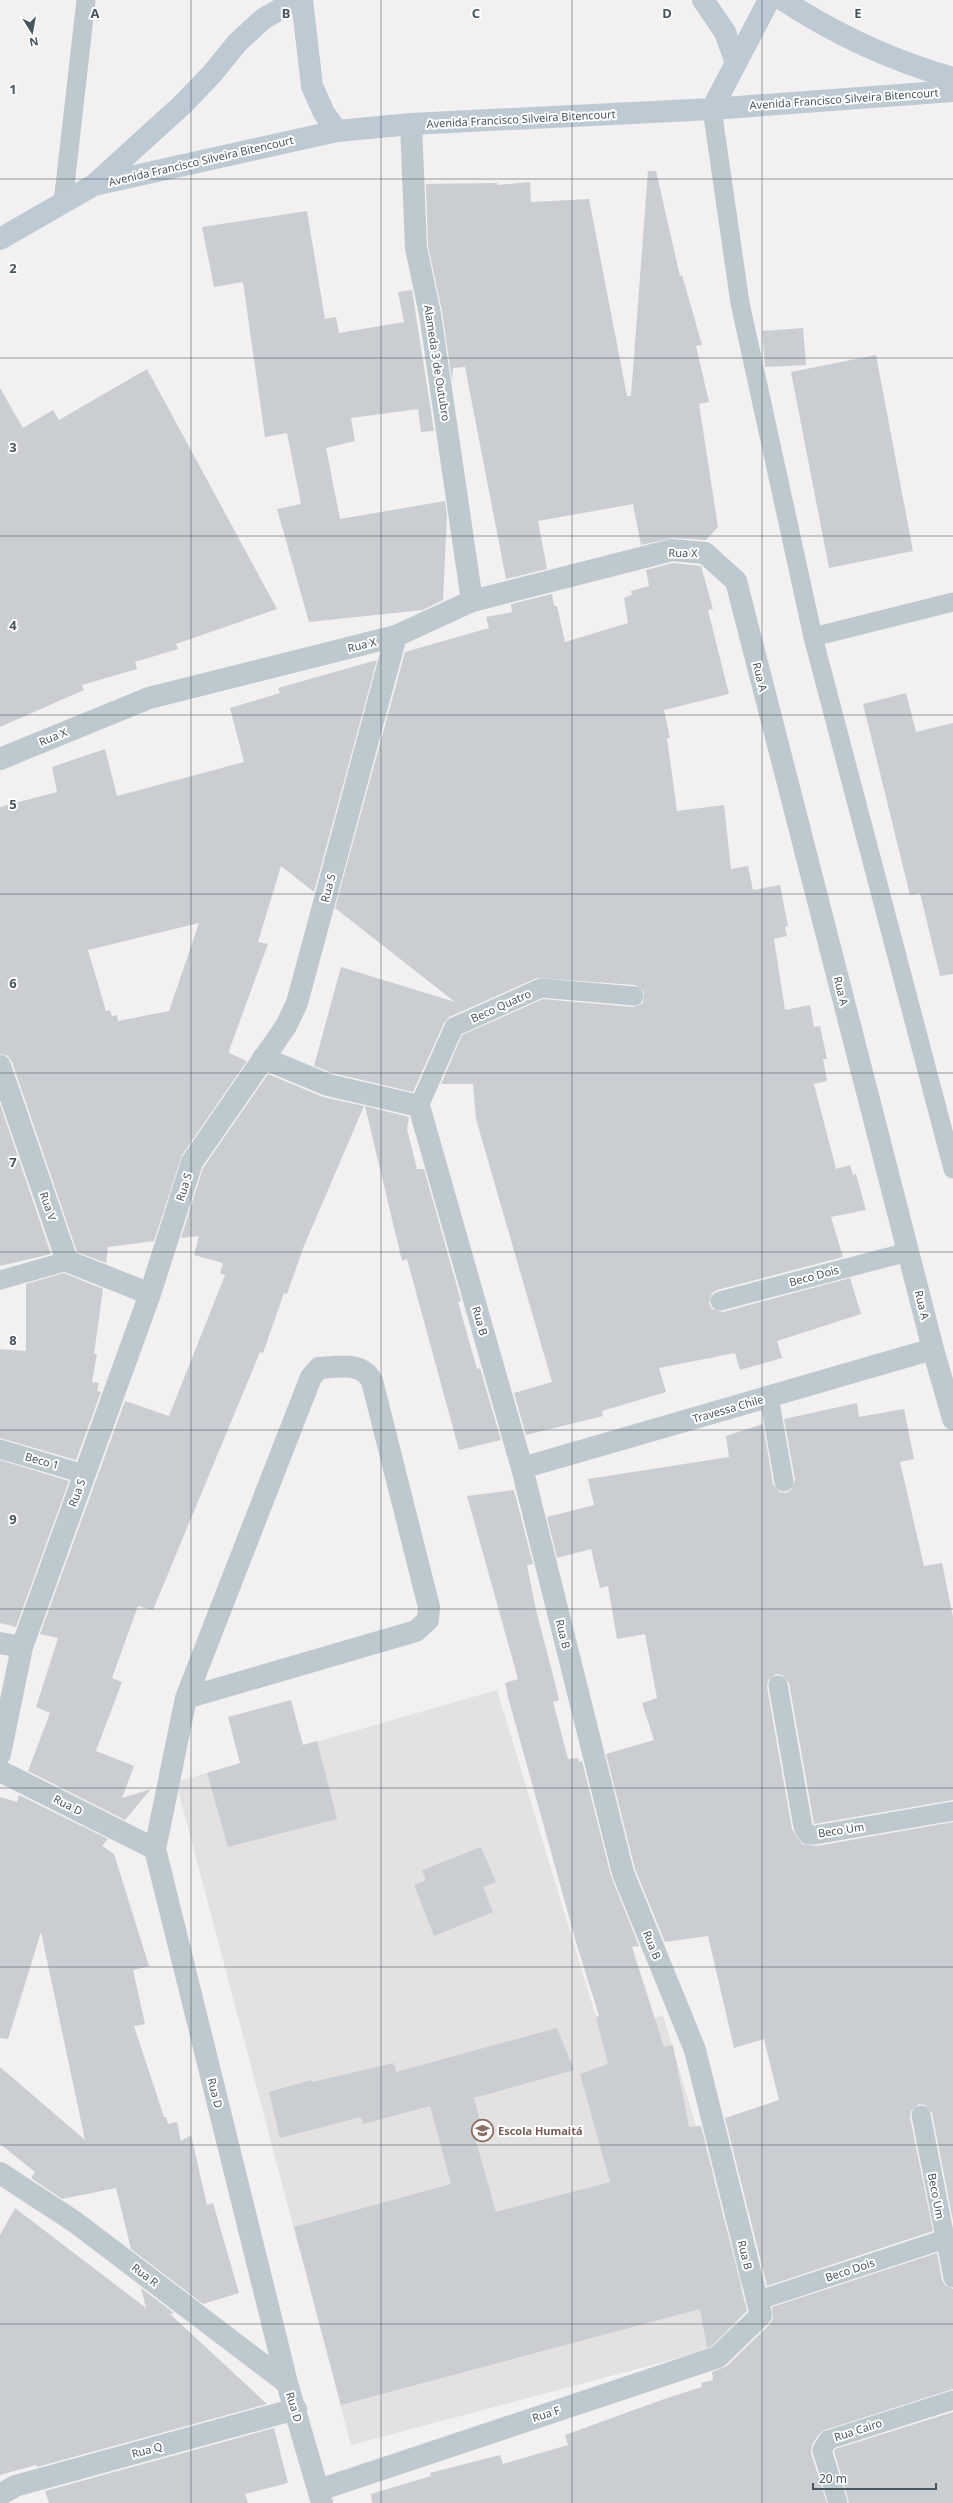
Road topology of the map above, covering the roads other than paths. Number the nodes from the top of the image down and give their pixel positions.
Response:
1 (86, 0) edge
2 (296, 0) edge
3 (302, 0) edge
4 (703, 0) edge
5 (769, 0) edge
6 (783, 0) edge
7 (736, 63) junction
8 (953, 78) edge
9 (953, 91) edge
10 (712, 109) junction
11 (411, 124) junction
12 (337, 131) junction
13 (94, 185) junction
14 (63, 204) junction
15 (0, 239) edge
16 (723, 567) joint
17 (472, 601) junction
18 (953, 602) edge
19 (396, 636) junction
20 (813, 637) junction
21 (0, 758) edge
22 (634, 996) dead end
23 (263, 1058) junction
24 (0, 1066) edge
25 (419, 1106) junction
26 (953, 1170) edge
27 (908, 1252) junction
28 (67, 1261) junction
29 (0, 1280) edge
30 (150, 1294) junction
31 (720, 1301) dead end
32 (933, 1349) junction
33 (769, 1397) junction
34 (953, 1419) edge
35 (0, 1449) edge
36 (522, 1468) junction
37 (84, 1474) junction
38 (784, 1482) dead end
39 (0, 1643) edge
40 (22, 1647) junction
41 (778, 1685) dead end
42 (186, 1698) junction
43 (0, 1754) edge
44 (0, 1771) edge
45 (953, 1811) edge
46 (155, 1849) junction
47 (920, 2115) dead end
48 (0, 2172) edge
49 (945, 2239) junction
50 (953, 2278) edge
51 (759, 2308) junction
52 (287, 2383) junction
53 (953, 2400) edge
54 (296, 2409) junction
55 (0, 2495) edge
56 (320, 2496) edge
57 (838, 2503) edge

1 - 14 lane
2 - 13 main road, Avenida Francisco Silveira Bitencourt
3 - 12 main road
4 - 7 main road
5 - 7 main road
6 - 8 main road, Avenida Francisco Silveira Bitencourt
7 - 10 main road
9 - 10 main road, Avenida Francisco Silveira Bitencourt
10 - 11 main road, Avenida Francisco Silveira Bitencourt
10 - 20 lane
11 - 12 main road, Avenida Francisco Silveira Bitencourt
11 - 17 street, Alameda 3 de Outubro
12 - 13 main road, Avenida Francisco Silveira Bitencourt
13 - 14 main road, Avenida Francisco Silveira Bitencourt
14 - 15 main road, Avenida Francisco Silveira Bitencourt
16 - 17 street, Rua X
16 - 27 street, Rua A
17 - 19 street, Rua X
18 - 20 lane
19 - 21 street, Rua X
19 - 23 street, Rua S
20 - 26 lane
22 - 25 lane, Beco Quatro
23 - 25 street
23 - 30 street, Rua S
24 - 28 street, Rua V
25 - 36 street, Rua B
27 - 31 lane, Beco Dois
27 - 32 street, Rua A
28 - 29 lane
28 - 30 street
30 - 37 street, Rua S
32 - 33 street, Travessa Chile
32 - 34 street, Rua A
33 - 36 street, Travessa Chile
33 - 38 lane
35 - 37 lane, Beco 1
36 - 51 street, Rua B
37 - 40 street, Rua S
39 - 40 street
40 - 43 street, Rua S
41 - 45 lane, Beco Um
42 - 42 street
42 - 46 street
44 - 46 street, Rua D
46 - 52 street, Rua D
47 - 49 lane, Beco Um
48 - 52 street, Rua R
49 - 50 lane, Beco Um
49 - 51 lane, Beco Dois
51 - 56 street, Rua F
52 - 54 street, Rua D
53 - 57 lane, Rua Cairo
54 - 55 street, Rua Q
54 - 56 street, Rua D

